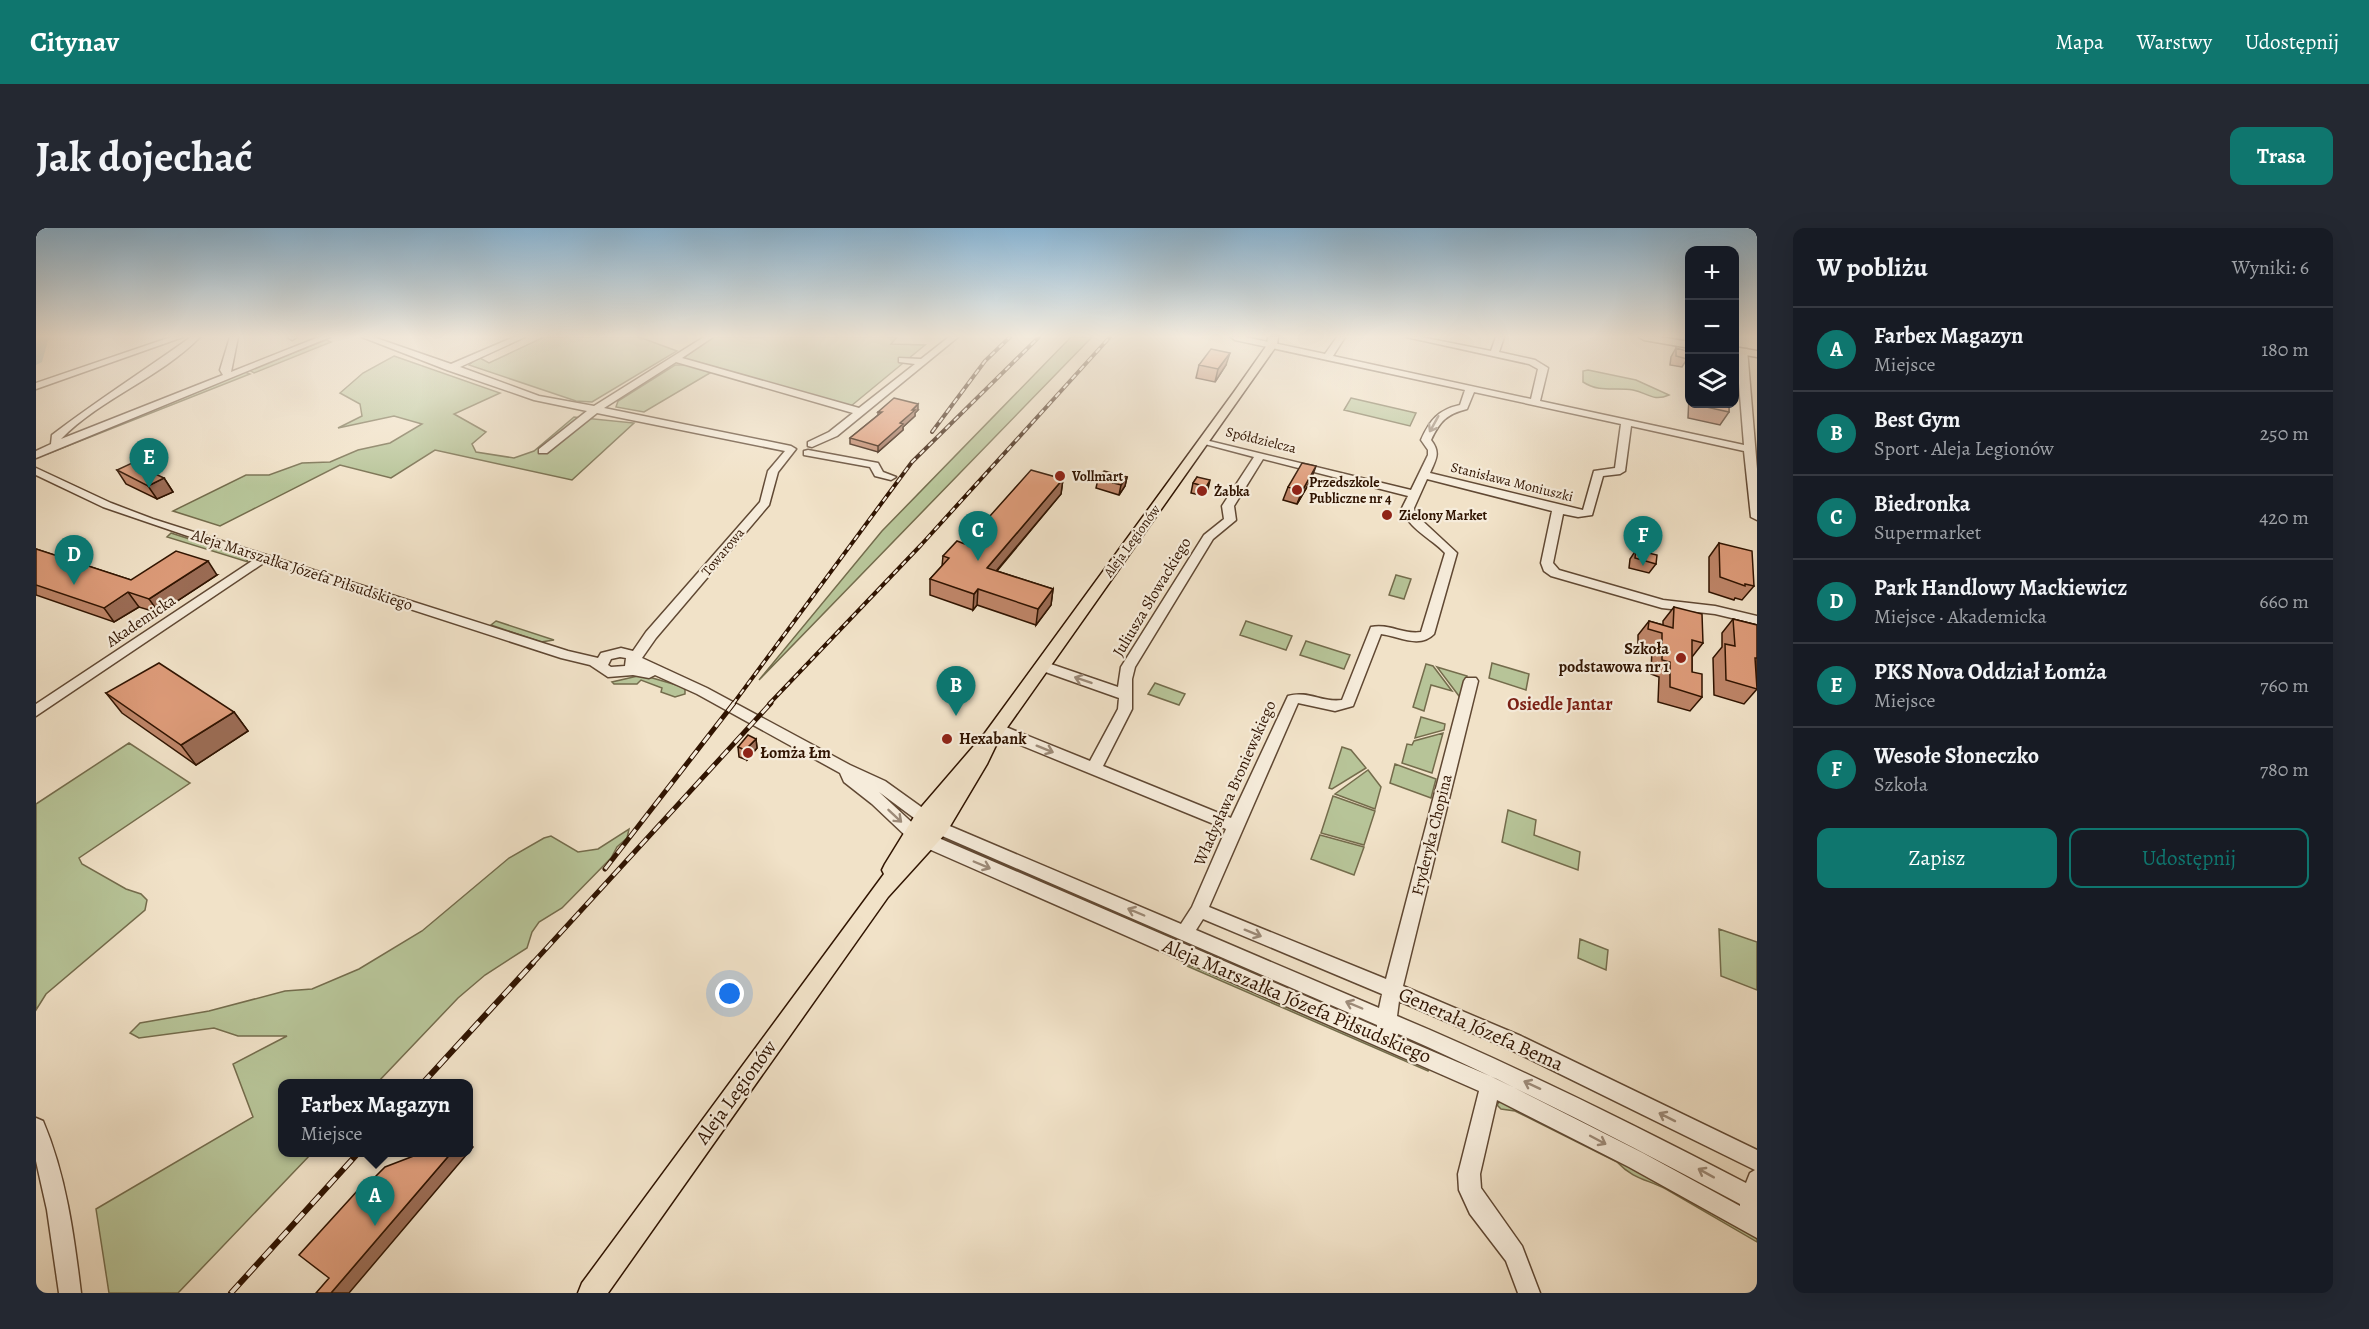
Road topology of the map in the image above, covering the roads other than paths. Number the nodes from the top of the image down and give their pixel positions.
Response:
1 (124, 387) edge
2 (203, 387) edge
3 (504, 387) edge
4 (631, 387) edge
5 (772, 387) edge
6 (893, 387) edge
7 (1243, 387) edge
8 (1465, 387) edge
9 (1539, 387) edge
10 (1743, 387) edge
11 (1471, 388) junction
12 (1535, 402) junction
13 (595, 410) junction
14 (861, 412) junction
15 (1626, 422) junction
16 (1205, 441) junction
17 (60, 443) junction
18 (802, 449) junction
19 (1749, 449) junction
20 (543, 451) dead end
21 (36, 454) edge
22 (1260, 455) junction
23 (36, 473) edge
24 (1423, 475) junction
25 (891, 477) dead end
26 (51, 478) junction
27 (1414, 494) junction
28 (1558, 509) junction
29 (1757, 518) edge
30 (264, 558) junction
31 (1757, 620) edge
32 (651, 635) junction
33 (556, 651) junction
34 (616, 653) junction
35 (631, 663) junction
36 (602, 666) junction
37 (1042, 666) junction
38 (1471, 681) dead end
39 (1125, 695) junction
40 (36, 711) edge
41 (993, 733) junction
42 (1094, 770) junction
43 (1235, 826) junction
44 (927, 830) junction
45 (1199, 910) junction
46 (1185, 933) junction
47 (1393, 990) junction
48 (1386, 1019) junction
49 (1389, 1041) junction
50 (1490, 1086) junction
51 (36, 1128) edge
52 (1757, 1161) edge
53 (1755, 1193) edge
54 (1752, 1224) edge
55 (70, 1293) edge
56 (592, 1293) edge
57 (1529, 1293) edge

1 - 17 street
2 - 17 street
3 - 13 street
4 - 13 street
5 - 14 street
6 - 14 street
7 - 16 main road, Aleja Legionów
8 - 11 street
9 - 12 street
10 - 19 street
11 - 12 street
11 -> 24 street, Władysława Broniewskiego
12 - 15 street
13 - 18 street
13 - 20 street
14 - 18 street
15 - 19 street
15 - 28 street, Stanisława Moniuszki
16 - 22 street, Spółdzielcza
16 - 37 main road, Aleja Legionów
17 - 21 street
17 - 26 street
18 - 25 street
18 - 32 street, Towarowa
19 - 29 street
22 - 27 street, Spółdzielcza
22 - 39 street, Juliusza Słowackiego
23 - 26 street, Aleja Marszałka Józefa Piłsudskiego
24 - 27 street, Władysława Broniewskiego
24 - 28 street, Stanisława Moniuszki
26 - 30 street, Aleja Marszałka Józefa Piłsudskiego
27 - 43 street, Władysława Broniewskiego
28 - 31 street
30 - 33 street, Aleja Marszałka Józefa Piłsudskiego
30 - 40 street, Akademicka
32 - 34 street, Towarowa
32 - 35 street, Towarowa
33 - 34 street, Aleja Marszałka Józefa Piłsudskiego
33 - 36 street, Aleja Marszałka Józefa Piłsudskiego
34 - 35 street, Aleja Marszałka Józefa Piłsudskiego
34 - 36 street
35 - 36 street, Aleja Marszałka Józefa Piłsudskiego
35 - 44 street, Aleja Marszałka Józefa Piłsudskiego
39 -> 37 street
37 - 41 main road, Aleja Legionów
38 - 47 street, Fryderyka Chopina
39 - 42 street, Juliusza Słowackiego
41 -> 42 street
41 - 44 main road, Aleja Legionów
42 - 43 street
43 - 45 street, Władysława Broniewskiego
46 -> 44 street, Aleja Marszałka Józefa Piłsudskiego
44 -> 49 street, Aleja Marszałka Józefa Piłsudskiego
44 - 56 main road, Aleja Legionów
45 - 46 street, Władysława Broniewskiego
45 -> 47 street, Generała Józefa Bema
48 -> 46 street, Aleja Marszałka Józefa Piłsudskiego
47 - 48 street, Fryderyka Chopina
52 -> 47 street, Generała Józefa Bema
48 - 49 street
53 -> 48 street, Aleja Marszałka Józefa Piłsudskiego
49 - 50 street, Aleja Marszałka Józefa Piłsudskiego
50 -> 54 street, Aleja Marszałka Józefa Piłsudskiego
50 - 57 street
51 - 55 street
53 - 54 street

